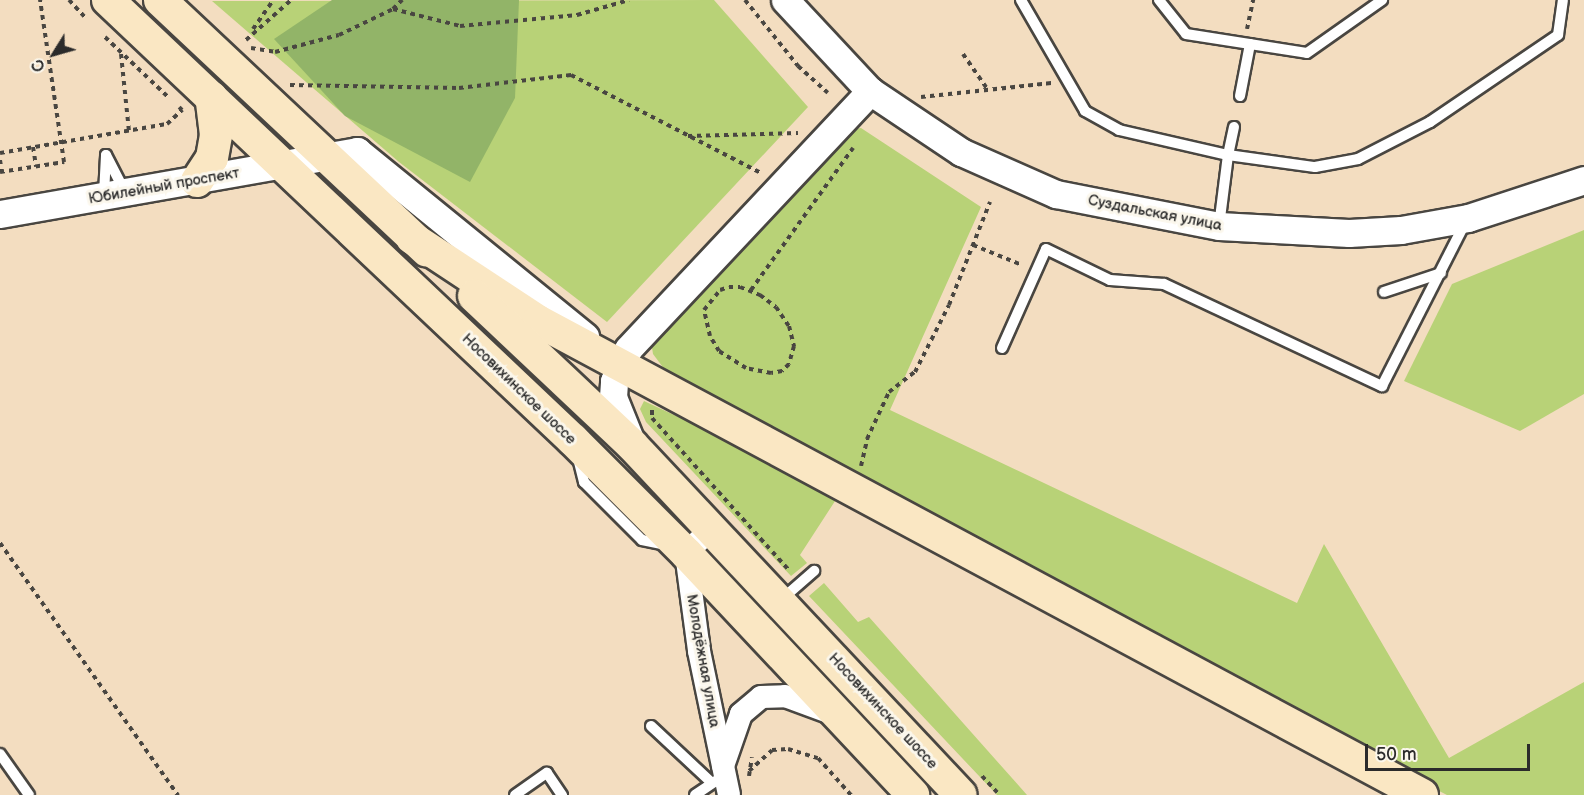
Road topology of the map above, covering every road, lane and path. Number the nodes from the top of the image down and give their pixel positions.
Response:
1 (40, 0) edge
2 (108, 0) edge
3 (160, 0) edge
4 (273, 0) edge
5 (291, 0) edge
6 (402, 0) edge
7 (629, 0) edge
8 (745, 0) edge
9 (785, 0) edge
10 (1022, 0) edge
11 (1159, 0) edge
12 (1253, 0) edge
13 (1382, 0) edge
14 (1563, 0) edge
15 (393, 9) junction
16 (246, 40) junction
17 (1247, 44) junction
18 (963, 54) dead end
19 (1068, 82) junction
20 (289, 85) dead end
21 (988, 90) junction
22 (828, 93) dead end
23 (877, 96) junction
24 (1240, 96) dead end
25 (211, 97) junction
26 (1234, 127) dead end
27 (129, 131) junction
28 (799, 133) dead end
29 (688, 136) junction
30 (860, 137) dead end
31 (61, 142) junction
32 (33, 147) junction
33 (0, 153) edge
34 (1228, 155) junction
35 (328, 158) junction
36 (0, 160) edge
37 (285, 166) junction
38 (36, 167) junction
39 (1, 172) edge
40 (761, 173) dead end
41 (1584, 180) edge
42 (197, 181) junction
43 (990, 202) dead end
44 (0, 214) edge
45 (1468, 218) junction
46 (1220, 226) junction
47 (412, 238) junction
48 (973, 245) junction
49 (1036, 271) junction
50 (1441, 273) junction
51 (751, 290) junction
52 (1384, 292) dead end
53 (1002, 348) dead end
54 (620, 365) junction
55 (632, 445) junction
56 (855, 490) junction
57 (711, 529) junction
58 (0, 543) edge
59 (683, 551) junction
60 (814, 571) dead end
61 (779, 602) junction
62 (839, 716) junction
63 (651, 726) dead end
64 (753, 751) dead end
65 (0, 754) edge
66 (749, 771) junction
67 (722, 780) edge
68 (750, 787) dead end
69 (29, 795) edge
70 (178, 795) edge
71 (515, 795) edge
72 (562, 795) edge
73 (694, 795) edge
74 (851, 795) edge
75 (882, 795) edge
76 (913, 795) edge
77 (961, 795) edge
78 (1422, 795) edge

1 - 31 path
2 - 25 main road, Носовихинское шоссе
3 - 35 main road, Носовихинское шоссе
4 - 16 path
5 - 16 path
6 - 15 path
7 - 15 path
8 - 22 path
9 - 23 street, Суздальская улица
10 - 19 lane
11 - 17 lane
12 - 17 path
13 - 17 lane
14 - 34 lane
15 - 16 path
17 - 24 lane
18 - 21 path
19 - 21 path
19 - 34 lane
20 - 29 path
21 - 23 path
23 - 46 street, Суздальская улица
23 - 54 street
25 - 37 main road, Носовихинское шоссе
25 - 42 main road
26 - 34 lane
27 - 27 path
27 - 31 path
28 - 29 path
29 - 40 path
30 - 51 path
31 - 32 path
31 - 38 path
32 - 33 path
32 - 38 path
34 - 46 lane
35 - 37 street, Юбилейный проспект
35 - 47 main road, Носовихинское шоссе
35 - 54 street, Юбилейный проспект
36 - 39 path
37 - 42 street, Юбилейный проспект
37 - 59 main road, Носовихинское шоссе
38 - 39 path
41 - 45 street, Суздальская улица
42 - 44 street, Юбилейный проспект
43 - 48 path
45 - 46 street, Суздальская улица
45 - 50 lane
47 - 54 main road
47 - 55 main road, Носовихинское шоссе
48 - 49 path
48 - 56 path
49 - 50 lane
49 - 53 lane
50 - 52 lane
51 - 51 path
54 - 55 street
54 - 56 main road
55 - 57 main road, Носовихинское шоссе
56 - 78 main road
57 - 59 street
57 - 61 main road, Носовихинское шоссе
58 - 70 path
59 - 62 main road, Носовихинское шоссе
59 - 67 street, Молодёжная улица
60 - 61 lane
61 - 77 main road, Носовихинское шоссе
62 - 67 street, Молодёжная улица
62 - 75 main road
62 - 76 main road, Носовихинское шоссе
63 - 67 lane
64 - 66 path
65 - 69 lane
66 - 68 path
66 - 74 path
67 - 73 lane
71 - 72 lane

